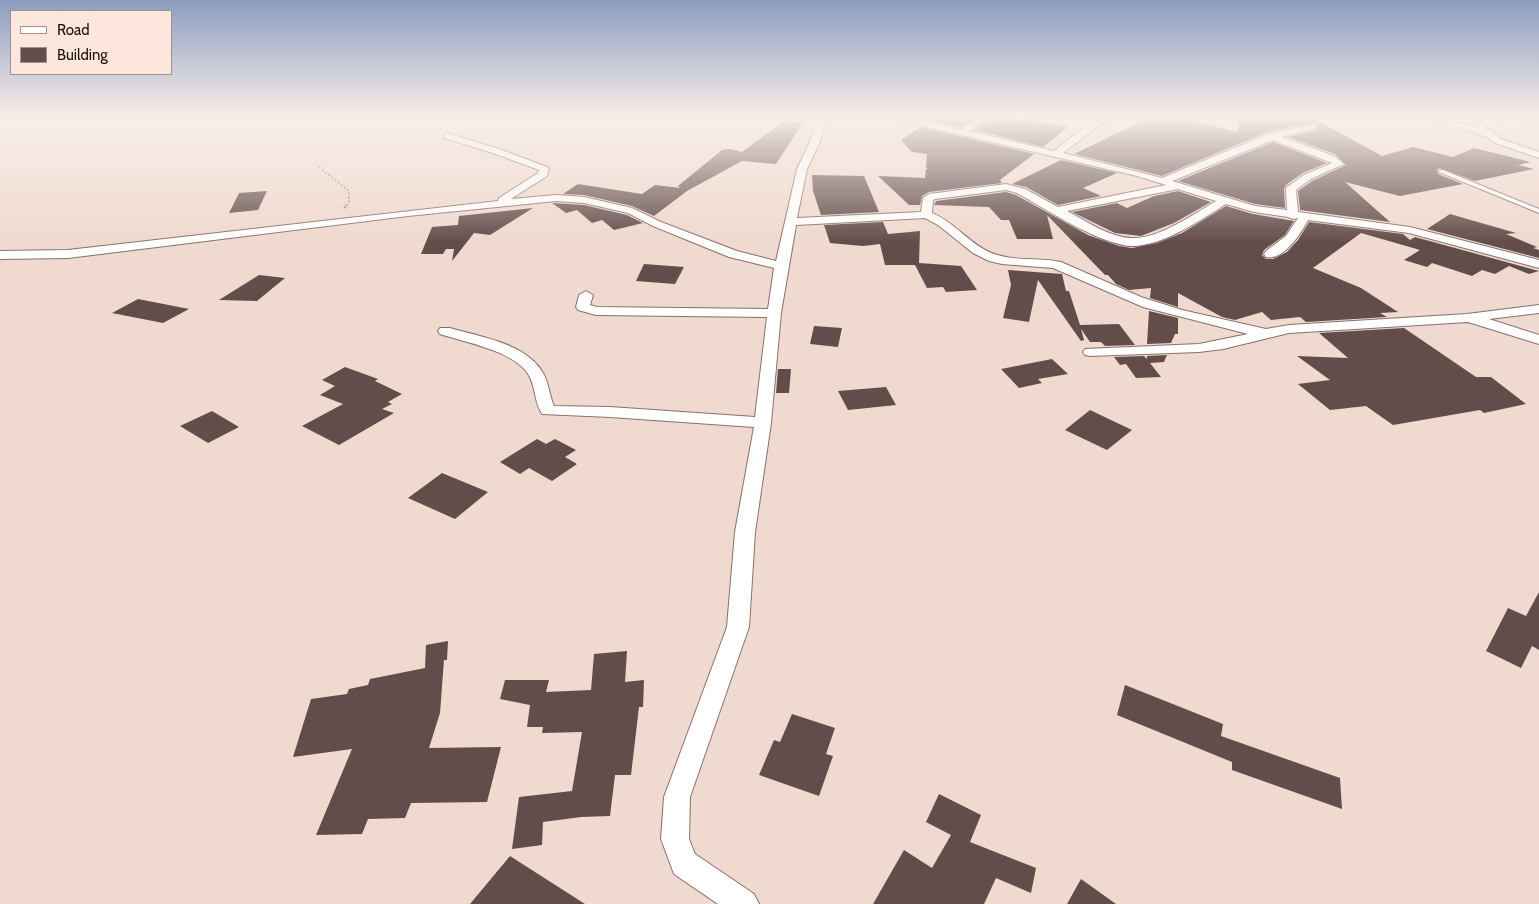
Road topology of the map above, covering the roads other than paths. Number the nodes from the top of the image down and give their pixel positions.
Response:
1 (519, 159) edge
2 (807, 159) edge
3 (1072, 159) edge
4 (1215, 159) edge
5 (1333, 159) edge
6 (1441, 171) dead end
7 (1163, 181) junction
8 (1178, 186) junction
9 (1223, 201) junction
10 (498, 203) junction
11 (1057, 210) junction
12 (1539, 211) edge
13 (926, 215) junction
14 (1298, 216) junction
15 (792, 222) junction
16 (1270, 254) dead end
17 (0, 255) edge
18 (1539, 264) edge
19 (781, 266) junction
20 (586, 295) dead end
21 (1539, 309) edge
22 (774, 313) junction
23 (1467, 318) junction
24 (445, 331) dead end
25 (1263, 333) junction
26 (1539, 340) edge
27 (1090, 352) dead end
28 (763, 423) junction
29 (744, 904) edge

1 - 10 street
2 - 15 street
3 - 7 street
4 - 7 street
5 - 14 street
6 - 12 lane
7 - 8 street
8 - 9 street
8 - 11 street
9 - 11 street
9 - 14 street
10 - 17 street
10 - 19 street
11 - 13 street
13 - 15 street
13 - 25 street
14 - 16 street
14 - 18 street
15 - 19 street
19 - 22 street
20 - 22 street
21 - 23 street
22 - 28 street
23 - 25 street
23 - 26 street
24 - 28 street
25 - 27 street
28 - 29 street

